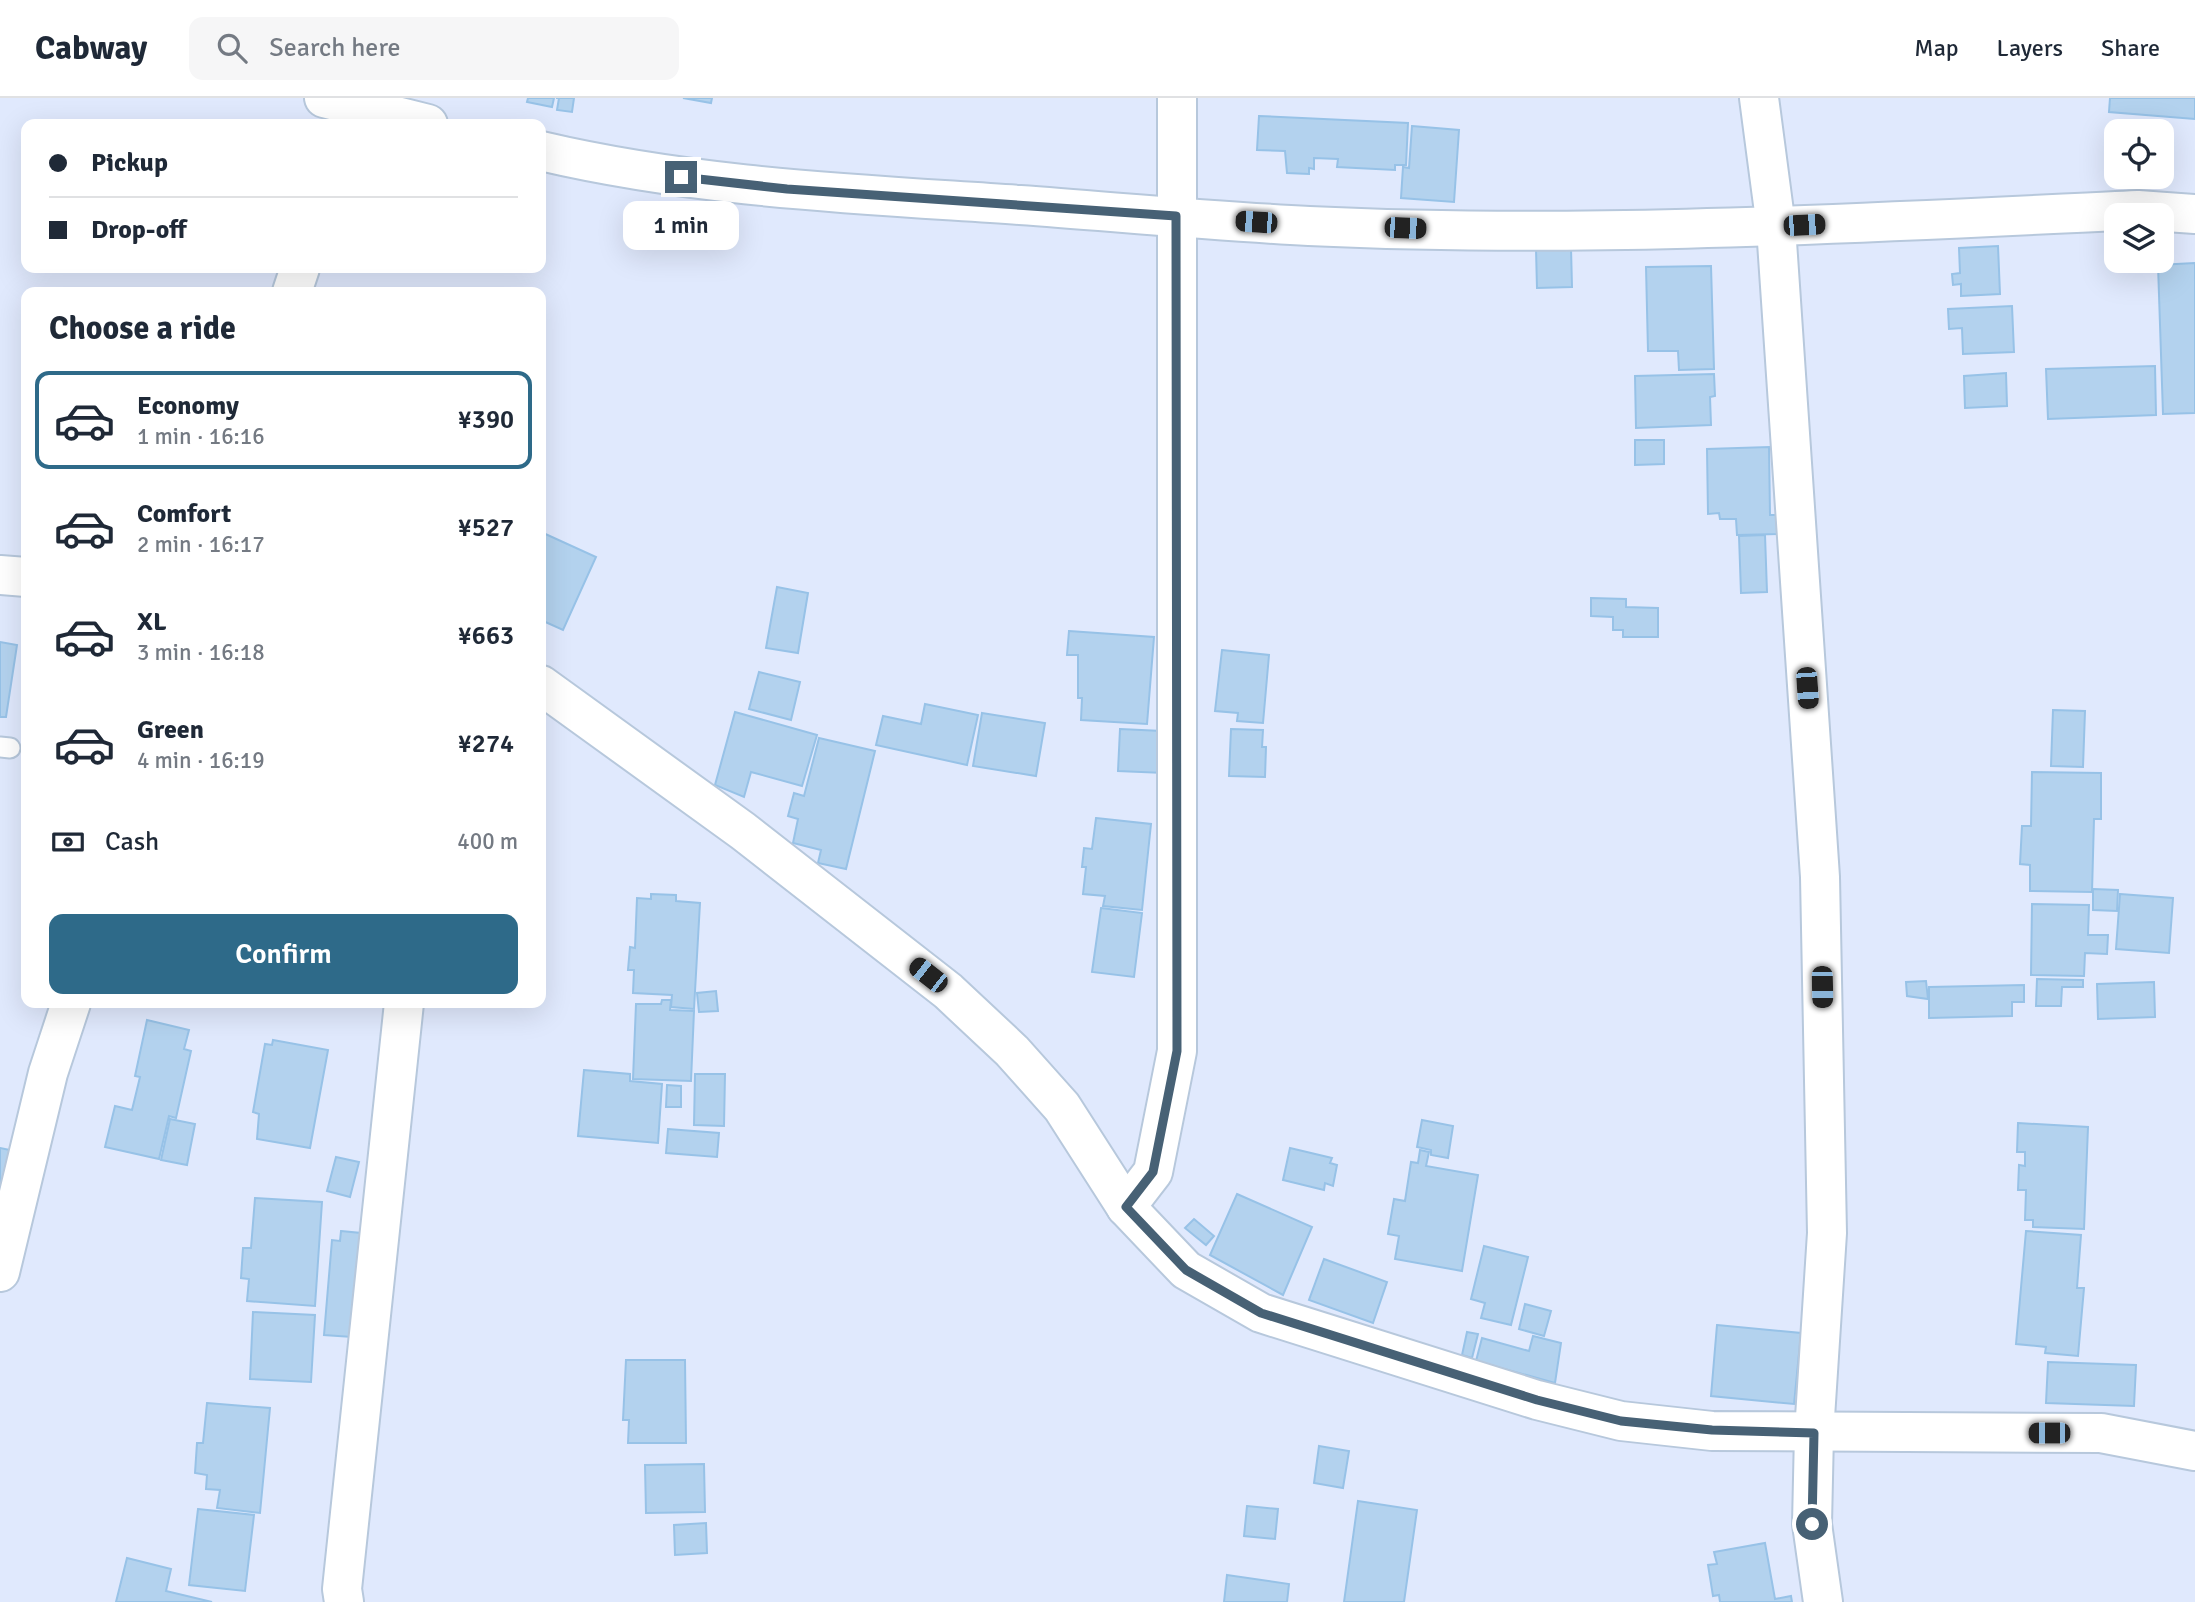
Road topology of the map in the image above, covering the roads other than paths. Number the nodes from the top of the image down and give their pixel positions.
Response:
1 (1177, 98) edge
2 (1759, 98) edge
3 (342, 110) edge
4 (397, 119) edge
5 (546, 152) edge
6 (2195, 214) edge
7 (1176, 216) junction
8 (1776, 226) junction
9 (0, 575) edge
10 (21, 577) edge
11 (546, 689) edge
12 (69, 1008) edge
13 (403, 1008) edge
14 (1126, 1207) junction
15 (0, 1272) edge
16 (1814, 1433) junction
17 (2195, 1451) edge
18 (344, 1602) edge
19 (1823, 1602) edge

1 - 7 street
2 - 8 street
3 - 4 street
5 - 7 street
6 - 8 street
7 - 8 street
7 - 14 street
8 - 16 street
9 - 10 street
11 - 14 street
12 - 15 street
13 - 18 street
14 - 16 street
16 - 17 street
16 - 19 street

